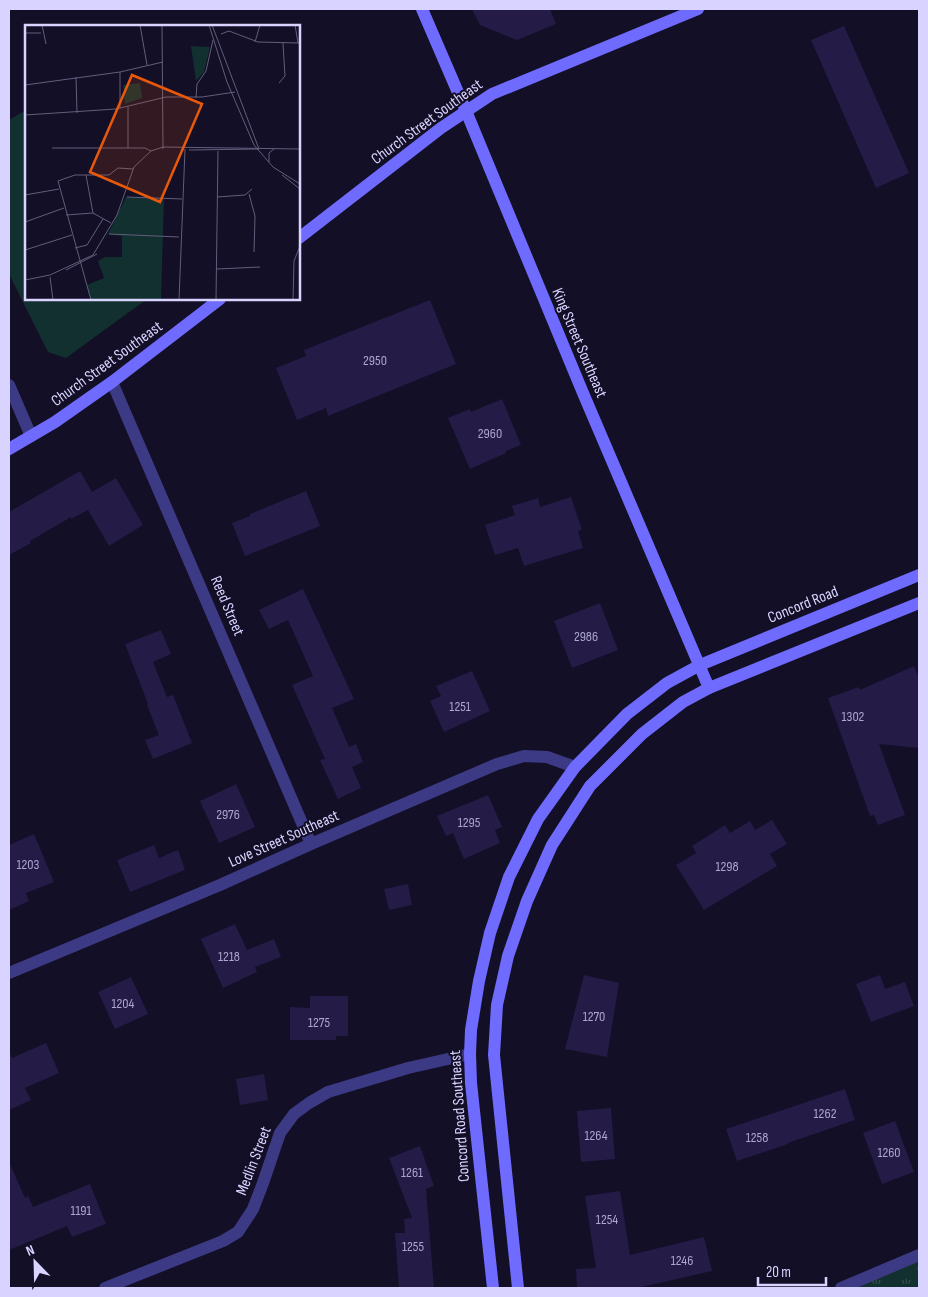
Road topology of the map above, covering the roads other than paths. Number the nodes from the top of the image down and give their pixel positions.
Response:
1 (422, 9) edge
2 (698, 9) edge
3 (466, 111) junction
4 (300, 237) edge
5 (219, 300) edge
6 (112, 382) junction
7 (9, 386) edge
8 (31, 436) junction
9 (9, 448) edge
10 (919, 575) edge
11 (919, 603) edge
12 (700, 665) junction
13 (709, 688) junction
14 (575, 767) junction
15 (311, 844) junction
16 (9, 973) edge
17 (470, 1054) junction
18 (919, 1255) edge
19 (105, 1288) edge
20 (493, 1288) edge
21 (518, 1288) edge
22 (841, 1288) edge

1 - 3 main road, King Street Southeast
2 - 3 main road, Church Street Southeast
3 - 4 main road, Church Street Southeast
3 - 12 main road, King Street Southeast
5 - 6 main road, Church Street Southeast
6 - 8 main road, Church Street Southeast
6 - 15 street, Reed Street
7 - 8 street
8 - 9 main road, Church Street Southeast
10 - 12 main road, Concord Road
11 - 13 main road
12 - 13 main road, King Street Southeast
12 - 14 main road, Concord Road Southeast
13 - 21 main road
14 - 15 street, Love Street Southeast
14 - 17 main road, Concord Road Southeast
15 - 16 street, Love Street Southeast
17 - 19 street, Medlin Street
17 - 20 main road, Concord Road Southeast
18 - 22 street

